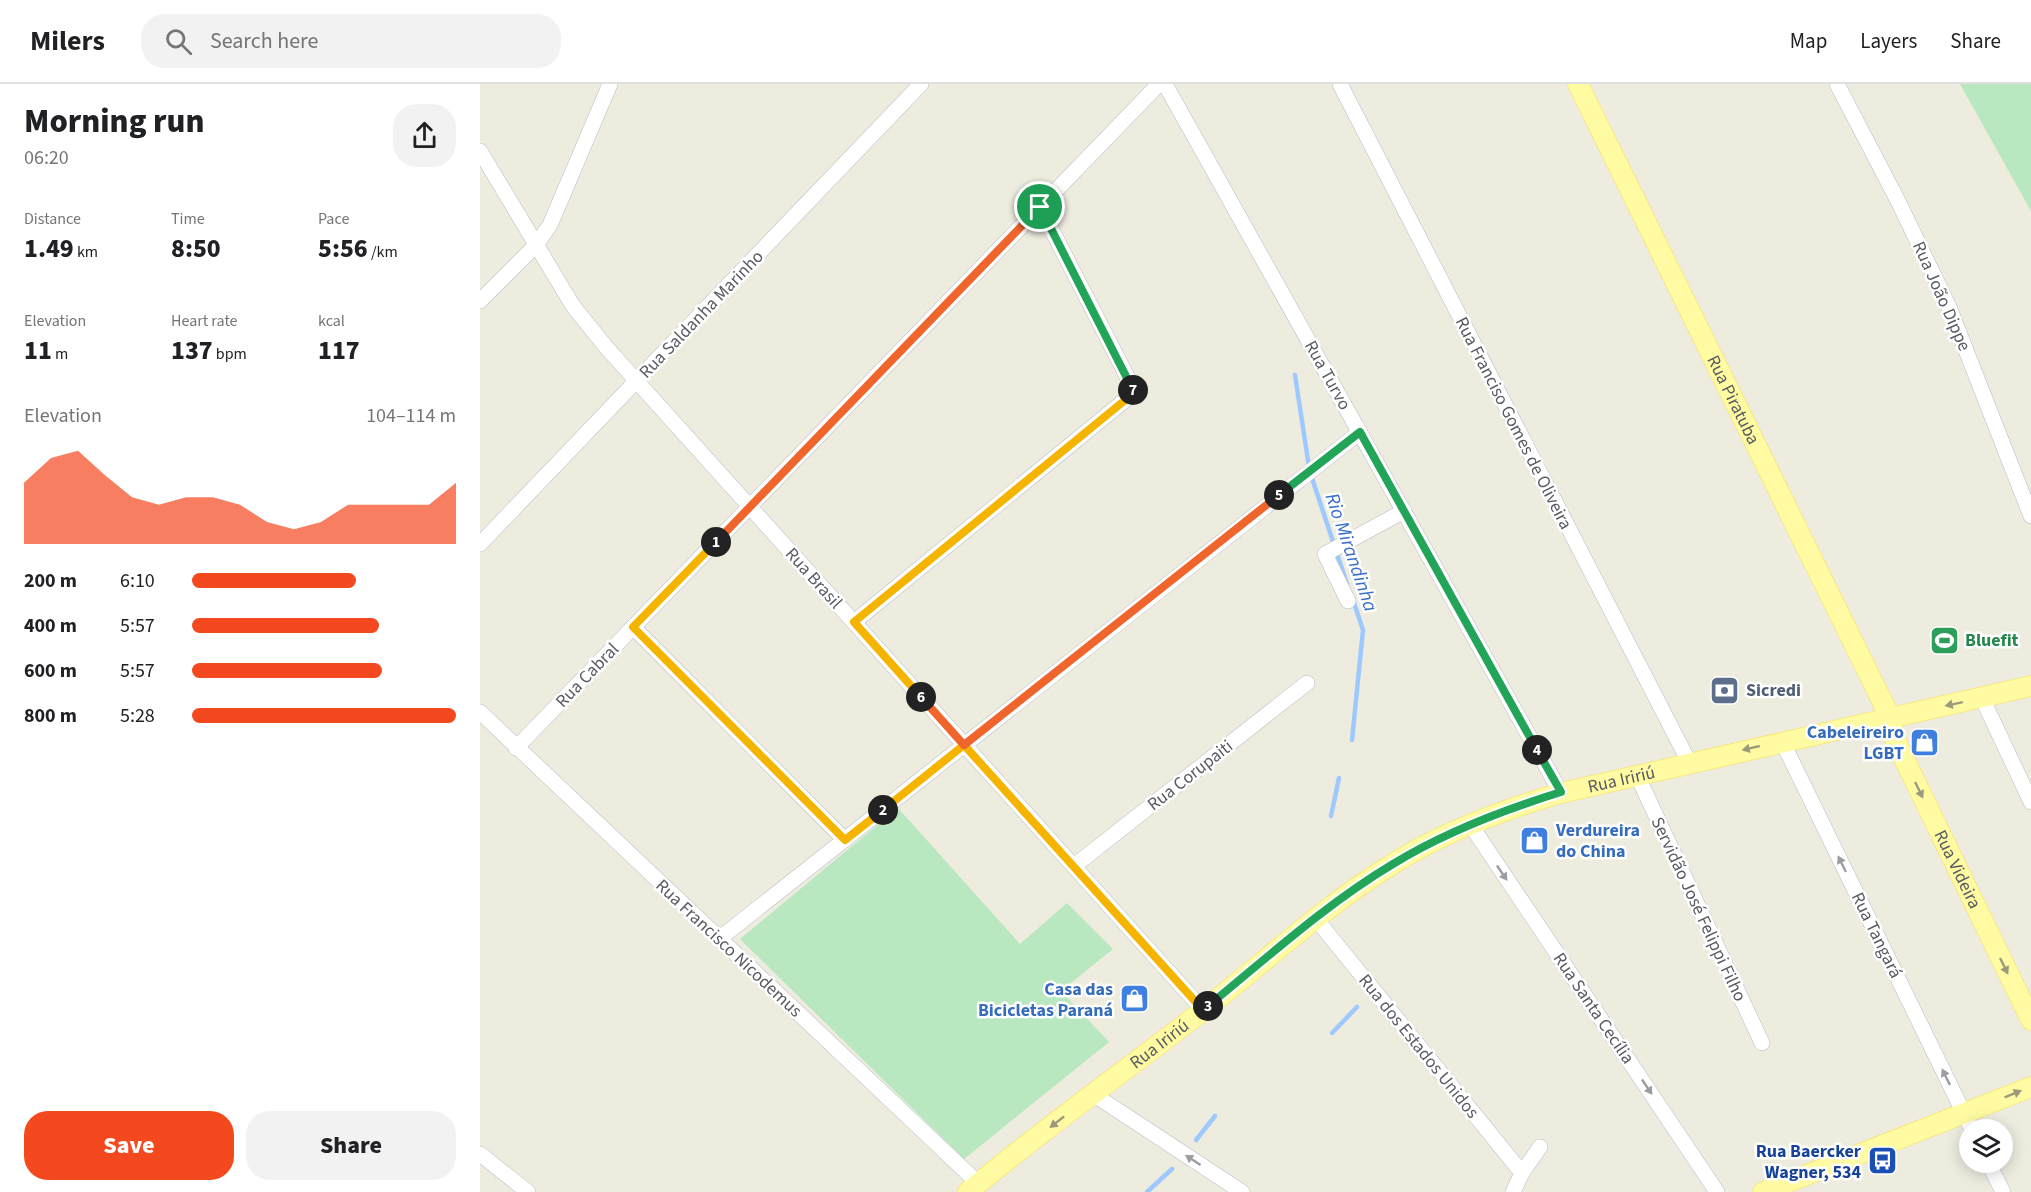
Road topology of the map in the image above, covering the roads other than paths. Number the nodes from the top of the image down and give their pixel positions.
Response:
1 (610, 84) edge
2 (921, 84) edge
3 (1159, 84) edge
4 (1165, 84) edge
5 (1340, 84) edge
6 (1578, 84) edge
7 (1837, 84) edge
8 (480, 151) edge
9 (1040, 207) junction
10 (536, 245) junction
11 (480, 301) edge
12 (636, 381) junction
13 (1360, 432) junction
14 (750, 507) junction
15 (1404, 512) junction
16 (2031, 516) edge
17 (480, 544) edge
18 (1348, 601) dead end
19 (854, 622) junction
20 (633, 627) junction
21 (1307, 682) dead end
22 (2031, 686) edge
23 (1982, 698) junction
24 (480, 712) edge
25 (1890, 717) junction
26 (1782, 741) junction
27 (964, 745) junction
28 (516, 748) junction
29 (1689, 762) junction
30 (1637, 775) junction
31 (1561, 792) junction
32 (2031, 802) edge
33 (1470, 824) junction
34 (845, 840) junction
35 (1074, 867) junction
36 (1316, 918) junction
37 (719, 939) junction
38 (1203, 1010) junction
39 (2031, 1020) edge
40 (1762, 1043) dead end
41 (2031, 1087) edge
42 (1093, 1094) junction
43 (1967, 1119) edge
44 (1972, 1119) edge
45 (1959, 1124) edge
46 (1540, 1147) dead end
47 (480, 1154) edge
48 (1522, 1173) junction
49 (1993, 1173) edge
50 (973, 1188) edge
51 (528, 1192) edge
52 (1242, 1192) edge
53 (1513, 1192) edge
54 (1718, 1192) edge
55 (1763, 1192) edge
56 (2002, 1192) edge

1 - 10 street
2 - 12 street, Rua Saldanha Marinho
3 - 9 street, Rua Cabral
4 - 13 street, Rua Turvo
5 - 29 street, Rua Franciso Gomes de Oliveira
6 - 25 main road, Rua Piratuba
7 - 16 street, Rua João Dippe
8 - 10 street, Rua Brasil
9 - 14 street, Rua Cabral
9 - 19 street
10 - 11 street
10 - 12 street, Rua Brasil
12 - 14 street, Rua Brasil
12 - 17 street, Rua Saldanha Marinho
13 - 15 street, Rua Turvo
13 - 27 street
14 - 19 street, Rua Brasil
14 - 20 street, Rua Cabral
15 - 18 street
15 - 31 street, Rua Turvo
19 - 27 street, Rua Brasil
20 - 28 street, Rua Cabral
20 - 34 street
21 - 35 street, Rua Corupaiti
22 - 23 main road, Rua Iririú
23 -> 25 main road, Rua Iririú
23 - 32 street
24 - 28 street, Rua Francisco Nicodemus
25 - 26 main road, Rua Iririú
25 -> 39 main road, Rua Videira
26 -> 29 main road, Rua Iririú
43 -> 26 street, Rua Tangará
27 - 34 street
27 - 35 street, Rua Brasil
28 - 37 street, Rua Francisco Nicodemus
29 - 30 main road, Rua Iririú
30 - 31 main road, Rua Iririú
30 - 40 street, Servidão José Felippi Filho
31 - 33 main road, Rua Iririú
33 - 36 main road, Rua Iririú
33 -> 54 street, Rua Santa Cecília
34 - 37 street
35 - 38 street, Rua Brasil
36 - 38 main road, Rua Iririú
36 - 48 street, Rua dos Estados Unidos
37 - 50 street, Rua Francisco Nicodemus
38 - 42 main road, Rua Iririú
44 -> 41 main road
42 -> 50 main road, Rua Iririú
52 -> 42 street
45 - 55 main road
46 - 48 street
47 - 51 street
48 - 53 street
49 - 56 street

